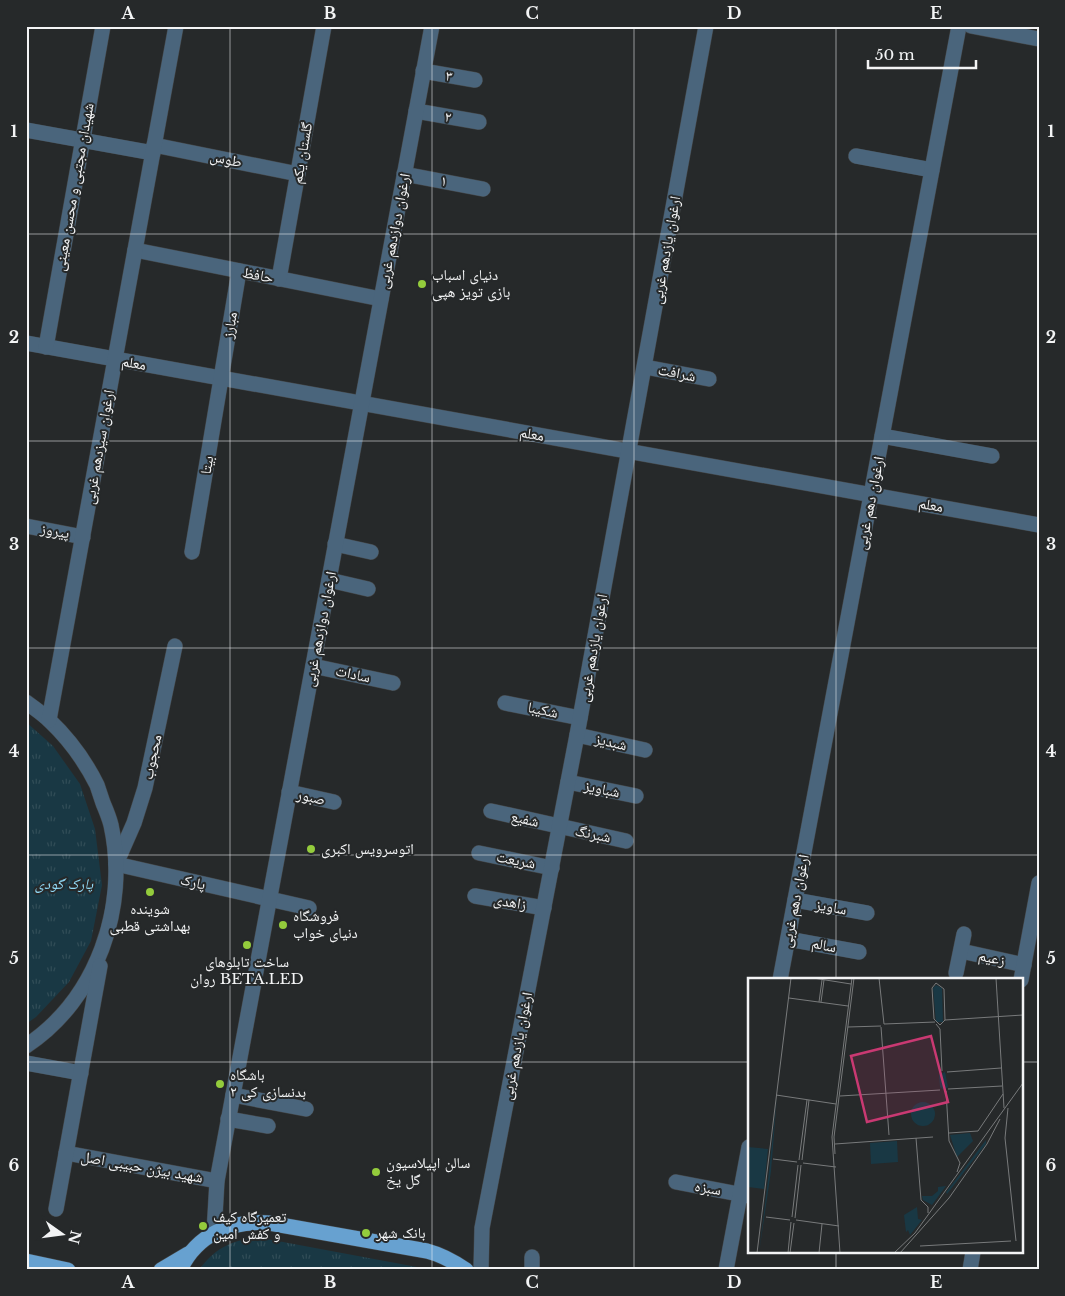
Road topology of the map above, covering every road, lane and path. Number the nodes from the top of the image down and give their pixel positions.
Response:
1 (103, 26) edge
2 (176, 26) edge
3 (324, 26) edge
4 (432, 26) edge
5 (706, 26) edge
6 (959, 26) edge
7 (971, 26) edge
8 (1020, 31) edge
9 (1039, 38) edge
10 (424, 71) junction
11 (475, 80) dead end
12 (416, 111) junction
13 (479, 122) dead end
14 (26, 130) edge
15 (83, 140) junction
16 (154, 149) junction
17 (856, 156) dead end
18 (932, 170) junction
19 (298, 174) junction
20 (404, 174) junction
21 (483, 188) dead end
22 (135, 250) junction
23 (240, 271) junction
24 (279, 279) junction
25 (381, 299) junction
26 (26, 343) edge
27 (46, 347) junction
28 (115, 359) junction
29 (645, 367) junction
30 (221, 378) junction
31 (709, 379) dead end
32 (362, 404) junction
33 (882, 436) junction
34 (629, 451) junction
35 (992, 456) dead end
36 (871, 495) junction
37 (1039, 525) edge
38 (26, 526) edge
39 (83, 537) junction
40 (335, 544) junction
41 (192, 552) dead end
42 (371, 552) dead end
43 (329, 580) junction
44 (368, 589) dead end
45 (175, 646) dead end
46 (313, 666) junction
47 (393, 683) dead end
48 (26, 702) edge
49 (505, 703) dead end
50 (580, 718) junction
51 (49, 720) junction
52 (577, 734) junction
53 (645, 750) dead end
54 (568, 782) junction
55 (289, 792) junction
56 (636, 796) dead end
57 (334, 802) dead end
58 (491, 811) dead end
59 (560, 827) junction
60 (626, 841) dead end
61 (479, 853) dead end
62 (116, 864) junction
63 (552, 868) junction
64 (1039, 883) edge
65 (475, 896) dead end
66 (269, 899) junction
67 (795, 900) junction
68 (309, 908) dead end
69 (544, 908) junction
70 (867, 913) dead end
71 (964, 934) dead end
72 (788, 938) junction
73 (1034, 938) edge
74 (105, 943) junction
75 (960, 950) junction
76 (859, 952) dead end
77 (956, 972) dead end
78 (1023, 973) edge
79 (780, 978) edge
80 (26, 1046) edge
81 (26, 1063) edge
82 (81, 1073) junction
83 (233, 1095) junction
84 (306, 1109) dead end
85 (228, 1119) junction
86 (268, 1126) dead end
87 (66, 1153) junction
88 (748, 1157) edge
89 (217, 1181) junction
90 (676, 1182) dead end
91 (744, 1195) edge
92 (56, 1209) dead end
93 (214, 1233) junction
94 (192, 1252) junction
95 (973, 1254) edge
96 (26, 1261) edge
97 (68, 1270) edge
98 (161, 1270) edge
99 (180, 1270) edge
100 (466, 1270) edge
101 (482, 1270) edge
102 (726, 1270) edge
103 (970, 1270) edge

1 - 15 street, شهیدان مجتبی و محسن معینی
2 - 16 street, ارغوان سیزدهم غربی
3 - 19 street, گلستان یکم
4 - 10 street, ارغوان دوازدهم غربی
5 - 29 street, ارغوان یازدهم غربی
6 - 18 street, ارغوان دهم غربی
7 - 8 street
8 - 9 street
10 - 11 street, ۳
10 - 12 street, ارغوان دوازدهم غربی
12 - 13 street, ۲
12 - 20 street, ارغوان دوازدهم غربی
14 - 15 street, طوس
15 - 16 street, طوس
15 - 27 street, شهیدان مجتبی و محسن معینی
16 - 19 street, طوس
16 - 22 street, ارغوان سیزدهم غربی
17 - 18 street
18 - 33 street, ارغوان دهم غربی
19 - 24 street, گلستان یکم
20 - 21 street, ۱
20 - 25 street, ارغوان دوازدهم غربی
22 - 23 street, حافظ
22 - 28 street, ارغوان سیزدهم غربی
23 - 24 street, حافظ
23 - 30 street, مبارز
24 - 25 street, حافظ
25 - 32 street, ارغوان دوازدهم غربی
26 - 27 street, معلم
27 - 28 street, معلم
28 - 30 street, معلم
28 - 39 street, ارغوان سیزدهم غربی
29 - 31 street, شرافت
29 - 34 street, ارغوان یازدهم غربی
30 - 32 street, معلم
30 - 41 street, بیتا
32 - 34 street, معلم
32 - 40 street, ارغوان دوازدهم غربی
33 - 35 street
33 - 36 street, ارغوان دهم غربی
34 - 36 street, معلم
34 - 50 street, ارغوان یازدهم غربی
36 - 37 street, معلم
36 - 67 street, ارغوان دهم غربی
38 - 39 street, پیروز
39 - 51 street, ارغوان سیزدهم غربی
40 - 42 street
40 - 43 street, ارغوان دوازدهم غربی
43 - 44 street
43 - 46 street, ارغوان دوازدهم غربی
45 - 62 street, محجوب
46 - 47 street, سادات
46 - 55 street, ارغوان دوازدهم غربی
48 - 51 street
49 - 50 street, شکیبا
50 - 52 street, ارغوان یازدهم غربی
51 - 62 street
52 - 53 street, شبدیز
52 - 54 street, ارغوان یازدهم غربی
54 - 56 street, شباویز
54 - 59 street, ارغوان یازدهم غربی
55 - 57 street, صبور
55 - 66 street, ارغوان دوازدهم غربی
58 - 59 street, شفیع
59 - 60 street, شبرنگ
59 - 63 street, ارغوان یازدهم غربی
61 - 63 street, شریعت
62 - 66 street, پارک
62 - 74 street
63 - 69 street, ارغوان یازدهم غربی
64 - 73 street
65 - 69 street, زاهدی
66 - 68 street, پارک
66 - 83 street, ارغوان دوازدهم غربی
67 - 70 street, ساویز
67 - 72 street, ارغوان دهم غربی
69 - 101 street, ارغوان یازدهم غربی
71 - 75 street
72 - 76 street, سالم
72 - 79 street, ارغوان دهم غربی
73 - 78 street
74 - 80 street
74 - 82 street
75 - 77 street
75 - 78 street, زعیم
81 - 82 street
82 - 87 street
83 - 84 street
83 - 85 street, ارغوان دوازدهم غربی
85 - 86 street
85 - 89 street, ارغوان دوازدهم غربی
87 - 89 street, شهید بیژن حبیبی اصل
87 - 92 street
88 - 91 street
89 - 93 street, ارغوان دوازدهم غربی
90 - 91 street, سبزه
91 - 102 street
93 - 94 main road
93 - 100 main road
94 - 98 main road
94 - 99 main road
95 - 103 street
96 - 97 main road

